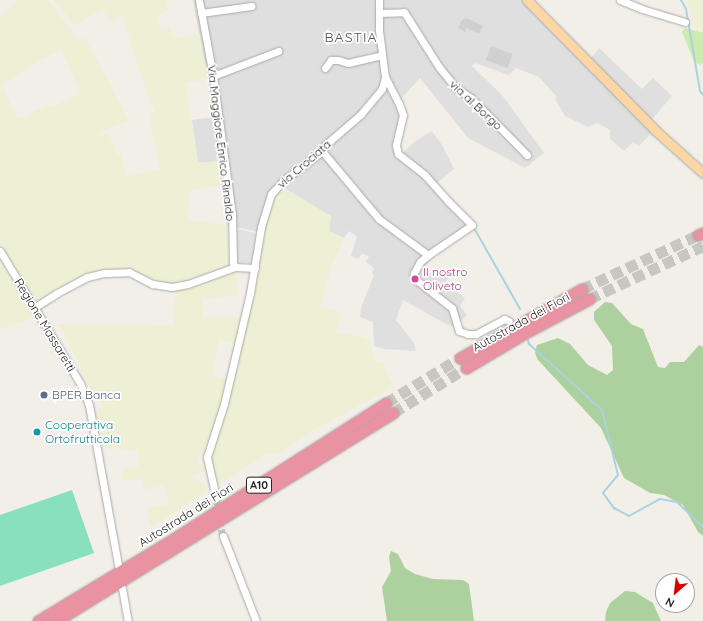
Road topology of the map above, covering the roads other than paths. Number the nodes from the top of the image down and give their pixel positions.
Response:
1 (199, 0) edge
2 (379, 0) edge
3 (527, 0) edge
4 (620, 0) edge
5 (252, 6) dead end
6 (201, 13) junction
7 (379, 13) junction
8 (685, 22) dead end
9 (278, 51) dead end
10 (382, 55) junction
11 (325, 68) dead end
12 (213, 76) junction
13 (385, 77) junction
14 (322, 151) junction
15 (527, 155) dead end
16 (703, 172) edge
17 (0, 251) edge
18 (428, 256) junction
19 (235, 267) junction
20 (255, 268) junction
21 (582, 290) tunnel mouth
22 (589, 299) tunnel mouth
23 (35, 307) junction
24 (509, 321) dead end
25 (460, 358) tunnel mouth
26 (466, 368) tunnel mouth
27 (386, 403) tunnel mouth
28 (393, 413) tunnel mouth
29 (216, 498) tunnel mouth
30 (223, 536) tunnel mouth
31 (118, 565) dead end
32 (122, 588) dead end
33 (60, 616) edge
34 (38, 621) edge
35 (128, 621) edge
36 (256, 621) edge

1 - 6 street, Via Maggiore Enrico Rinaldo
2 - 7 street
3 - 16 main road
4 - 8 street
5 - 6 street
6 - 12 street, Via Maggiore Enrico Rinaldo
7 - 10 street
7 - 15 street, via al Borgo
9 - 12 street
10 - 11 street
10 - 13 street
12 - 19 street, Via Maggiore Enrico Rinaldo
13 - 14 street, via Crociata
13 - 18 street
14 - 18 street
14 - 20 street, via Crociata
17 - 23 street, Regione Massaretti
18 - 24 street
19 - 20 street
19 - 23 street
20 - 29 street, via Crociata
21 - 25 highway, Autostrada dei Fiori
22 - 26 highway, Autostrada dei Fiori
23 - 31 street, Regione Massaretti
27 - 33 highway, Autostrada dei Fiori / A10
28 - 33 highway, Autostrada dei Fiori / A10
30 - 36 street
32 - 35 street
33 - 34 highway, Autostrada dei Fiori / A10

